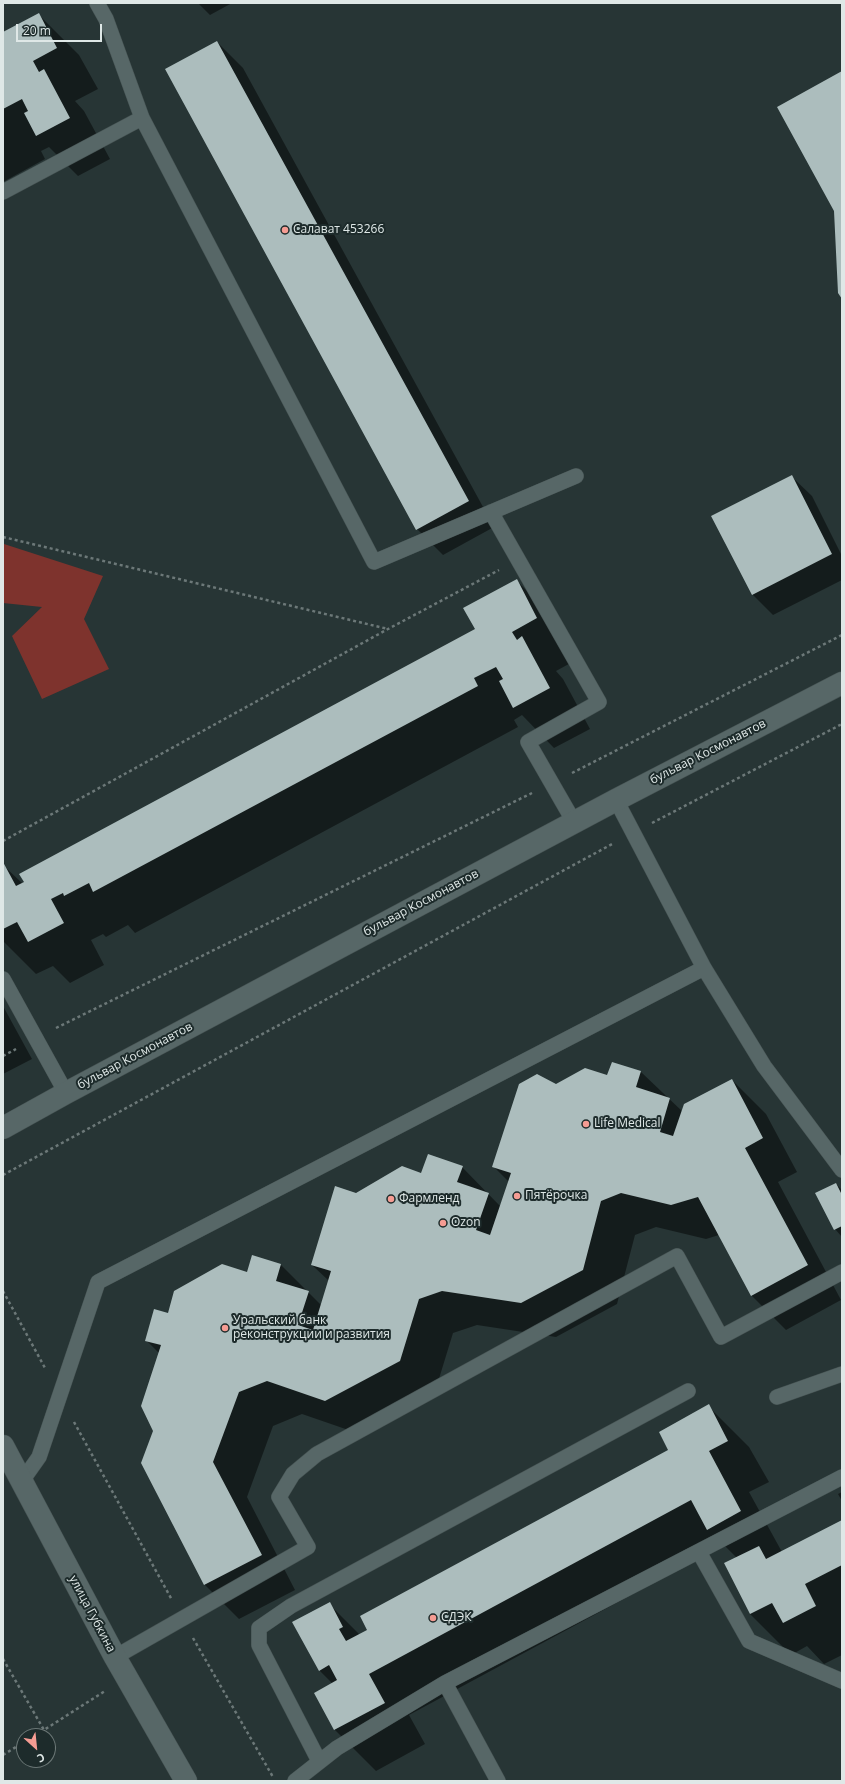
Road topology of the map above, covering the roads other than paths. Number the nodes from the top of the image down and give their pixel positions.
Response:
1 (97, 3) edge
2 (142, 118) junction
3 (3, 192) edge
4 (576, 476) dead end
5 (491, 512) junction
6 (842, 683) edge
7 (616, 800) junction
8 (574, 822) junction
9 (704, 968) junction
10 (3, 979) edge
11 (66, 1093) junction
12 (3, 1128) edge
13 (842, 1170) edge
14 (842, 1272) edge
15 (842, 1374) edge
16 (688, 1391) dead end
17 (777, 1397) dead end
18 (3, 1446) edge
19 (842, 1477) edge
20 (22, 1481) junction
21 (699, 1552) junction
22 (115, 1657) junction
23 (842, 1681) edge
24 (445, 1682) junction
25 (319, 1762) junction
26 (186, 1781) edge
27 (295, 1781) edge
28 (498, 1781) edge

1 - 2 lane
2 - 3 lane
2 - 5 lane
4 - 5 lane
5 - 8 lane
6 - 7 street, бульвар Космонавтов
7 - 8 street, бульвар Космонавтов
7 - 9 lane
8 - 11 street, бульвар Космонавтов
9 - 13 lane
9 - 20 lane
10 - 11 lane
11 - 12 street, бульвар Космонавтов
14 - 22 lane
15 - 17 lane
16 - 25 lane
18 - 20 street, улица Губкина
19 - 21 lane
20 - 22 street, улица Губкина
21 - 23 lane
21 - 24 lane
22 - 26 street, улица Губкина
24 - 25 lane
24 - 28 lane
25 - 27 lane

